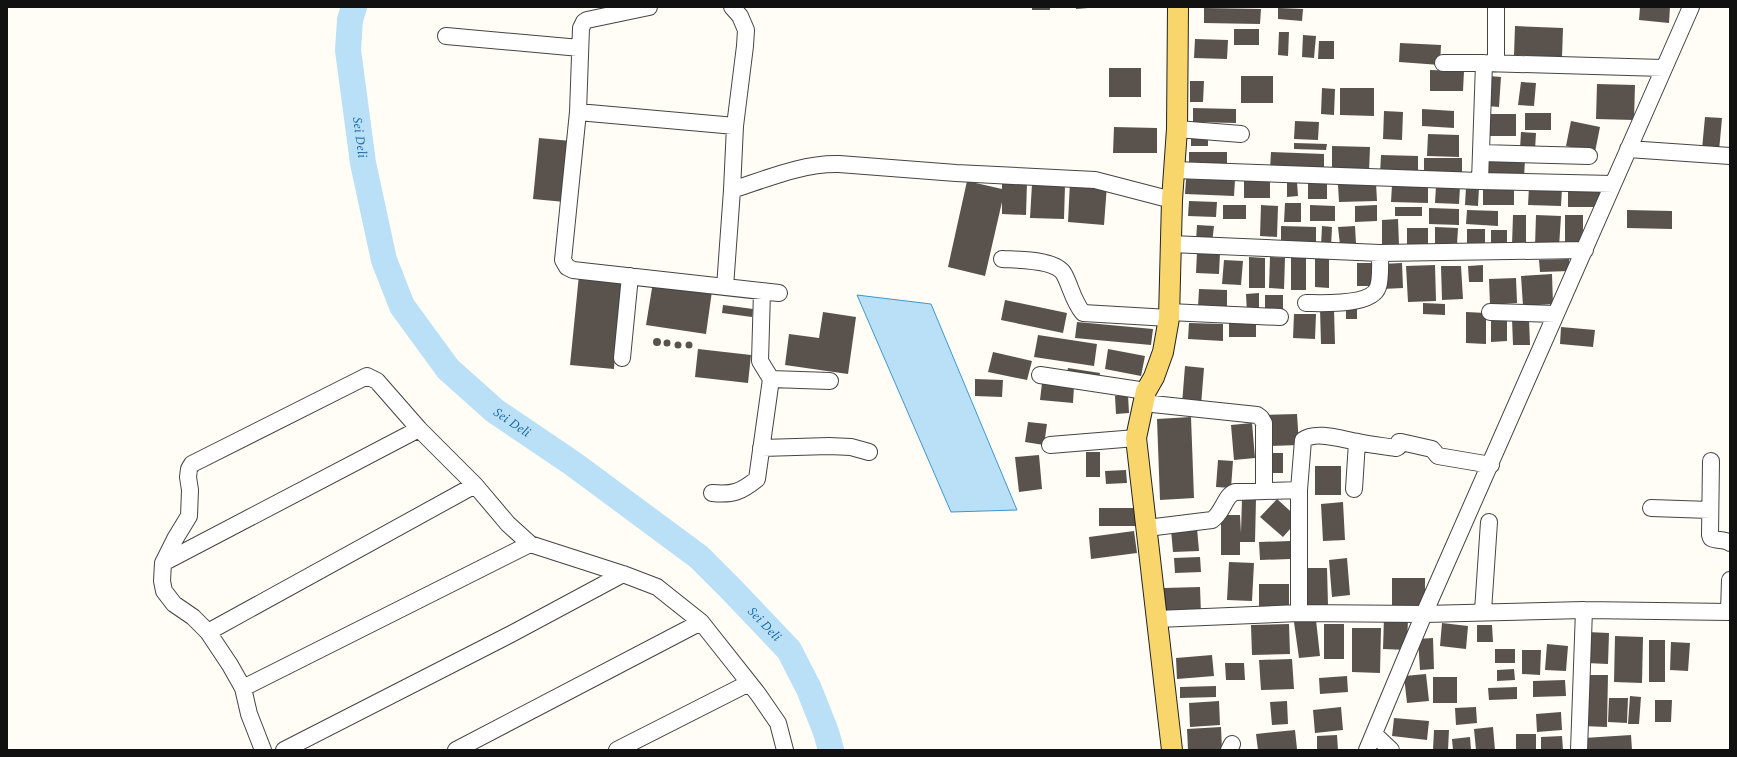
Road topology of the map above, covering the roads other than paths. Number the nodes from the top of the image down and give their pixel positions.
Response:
1 (649, 7) edge
2 (732, 7) edge
3 (1178, 7) edge
4 (1496, 7) edge
5 (1691, 7) edge
6 (446, 36) dead end
7 (580, 48) junction
8 (1443, 63) dead end
9 (1490, 63) junction
10 (1663, 68) junction
11 (578, 112) junction
12 (735, 126) junction
13 (1177, 129) junction
14 (1241, 134) dead end
15 (1628, 149) junction
16 (1481, 153) junction
17 (1589, 156) dead end
18 (1730, 156) edge
19 (1174, 170) junction
20 (1480, 181) junction
21 (1613, 184) junction
22 (732, 190) junction
23 (1172, 200) junction
24 (1171, 244) junction
25 (1585, 250) junction
26 (1380, 253) junction
27 (1002, 259) dead end
28 (630, 276) junction
29 (725, 287) junction
30 (762, 291) junction
31 (779, 293) dead end
32 (1306, 303) dead end
33 (1490, 312) dead end
34 (1555, 314) junction
35 (1169, 315) junction
36 (1280, 317) dead end
37 (622, 358) dead end
38 (1040, 375) dead end
39 (771, 379) junction
40 (830, 381) dead end
41 (1144, 397) junction
42 (419, 429) junction
43 (1136, 438) junction
44 (1357, 442) junction
45 (1050, 445) dead end
46 (761, 448) junction
47 (869, 452) dead end
48 (1711, 461) dead end
49 (1491, 465) junction
50 (475, 485) junction
51 (1354, 489) dead end
52 (1299, 490) junction
53 (1264, 491) junction
54 (712, 493) dead end
55 (1651, 508) dead end
56 (1710, 510) junction
57 (1489, 522) dead end
58 (1147, 528) junction
59 (1730, 543) edge
60 (530, 544) junction
61 (163, 563) junction
62 (623, 574) junction
63 (1730, 580) edge
64 (1584, 610) junction
65 (1483, 611) junction
66 (1729, 612) edge
67 (1299, 613) junction
68 (1424, 614) junction
69 (1157, 619) junction
70 (701, 622) junction
71 (208, 632) junction
72 (748, 683) junction
73 (243, 688) junction
74 (1374, 734) junction
75 (781, 748) edge
76 (263, 750) edge
77 (284, 750) edge
78 (456, 750) edge
79 (617, 750) edge
80 (1172, 750) edge
81 (1367, 750) edge
82 (1391, 750) edge
83 (1579, 750) edge

1 - 7 street
2 - 12 street
3 - 13 main road
4 - 9 street
5 - 10 street
6 - 7 street
7 - 11 street
8 - 9 street
9 - 10 street
9 - 16 street
10 - 15 street
11 - 12 street
11 - 28 street
12 - 22 street
13 - 14 street
13 - 19 main road
15 - 18 street
15 - 21 street
16 - 17 street
16 - 20 street
19 - 20 street
19 - 23 main road
20 - 21 street
21 - 25 street
22 - 23 street
22 - 29 street
23 - 24 main road
24 - 26 street
24 - 35 main road
25 - 26 street
25 - 34 street
26 - 32 street
27 - 35 street
28 - 29 street
28 - 37 street
29 - 30 street
30 - 31 street
30 - 39 street
33 - 34 street
34 - 49 street
35 - 36 street
35 - 41 main road
38 - 41 street
39 - 40 street
39 - 46 street
41 - 43 main road
41 - 53 street
42 - 50 street
42 - 61 street
42 - 61 street
43 - 45 street
43 - 58 main road
44 - 49 street
44 - 51 street
44 - 52 street
46 - 47 street
46 - 54 street
48 - 56 street
49 - 68 street
50 - 60 street
50 - 71 street
52 - 53 street
52 - 67 street
53 - 58 street
55 - 56 street
56 - 59 street
57 - 65 street
58 - 69 main road
60 - 62 street
60 - 73 street
61 - 71 street
62 - 70 street
62 - 77 street
63 - 66 street
64 - 65 street
64 - 66 street
64 - 83 street
65 - 68 street
67 - 68 street
67 - 69 street
68 - 74 street
69 - 80 main road
70 - 72 street
70 - 78 street
71 - 73 street
72 - 75 street
72 - 79 street
73 - 76 street
74 - 81 street
74 - 82 street

